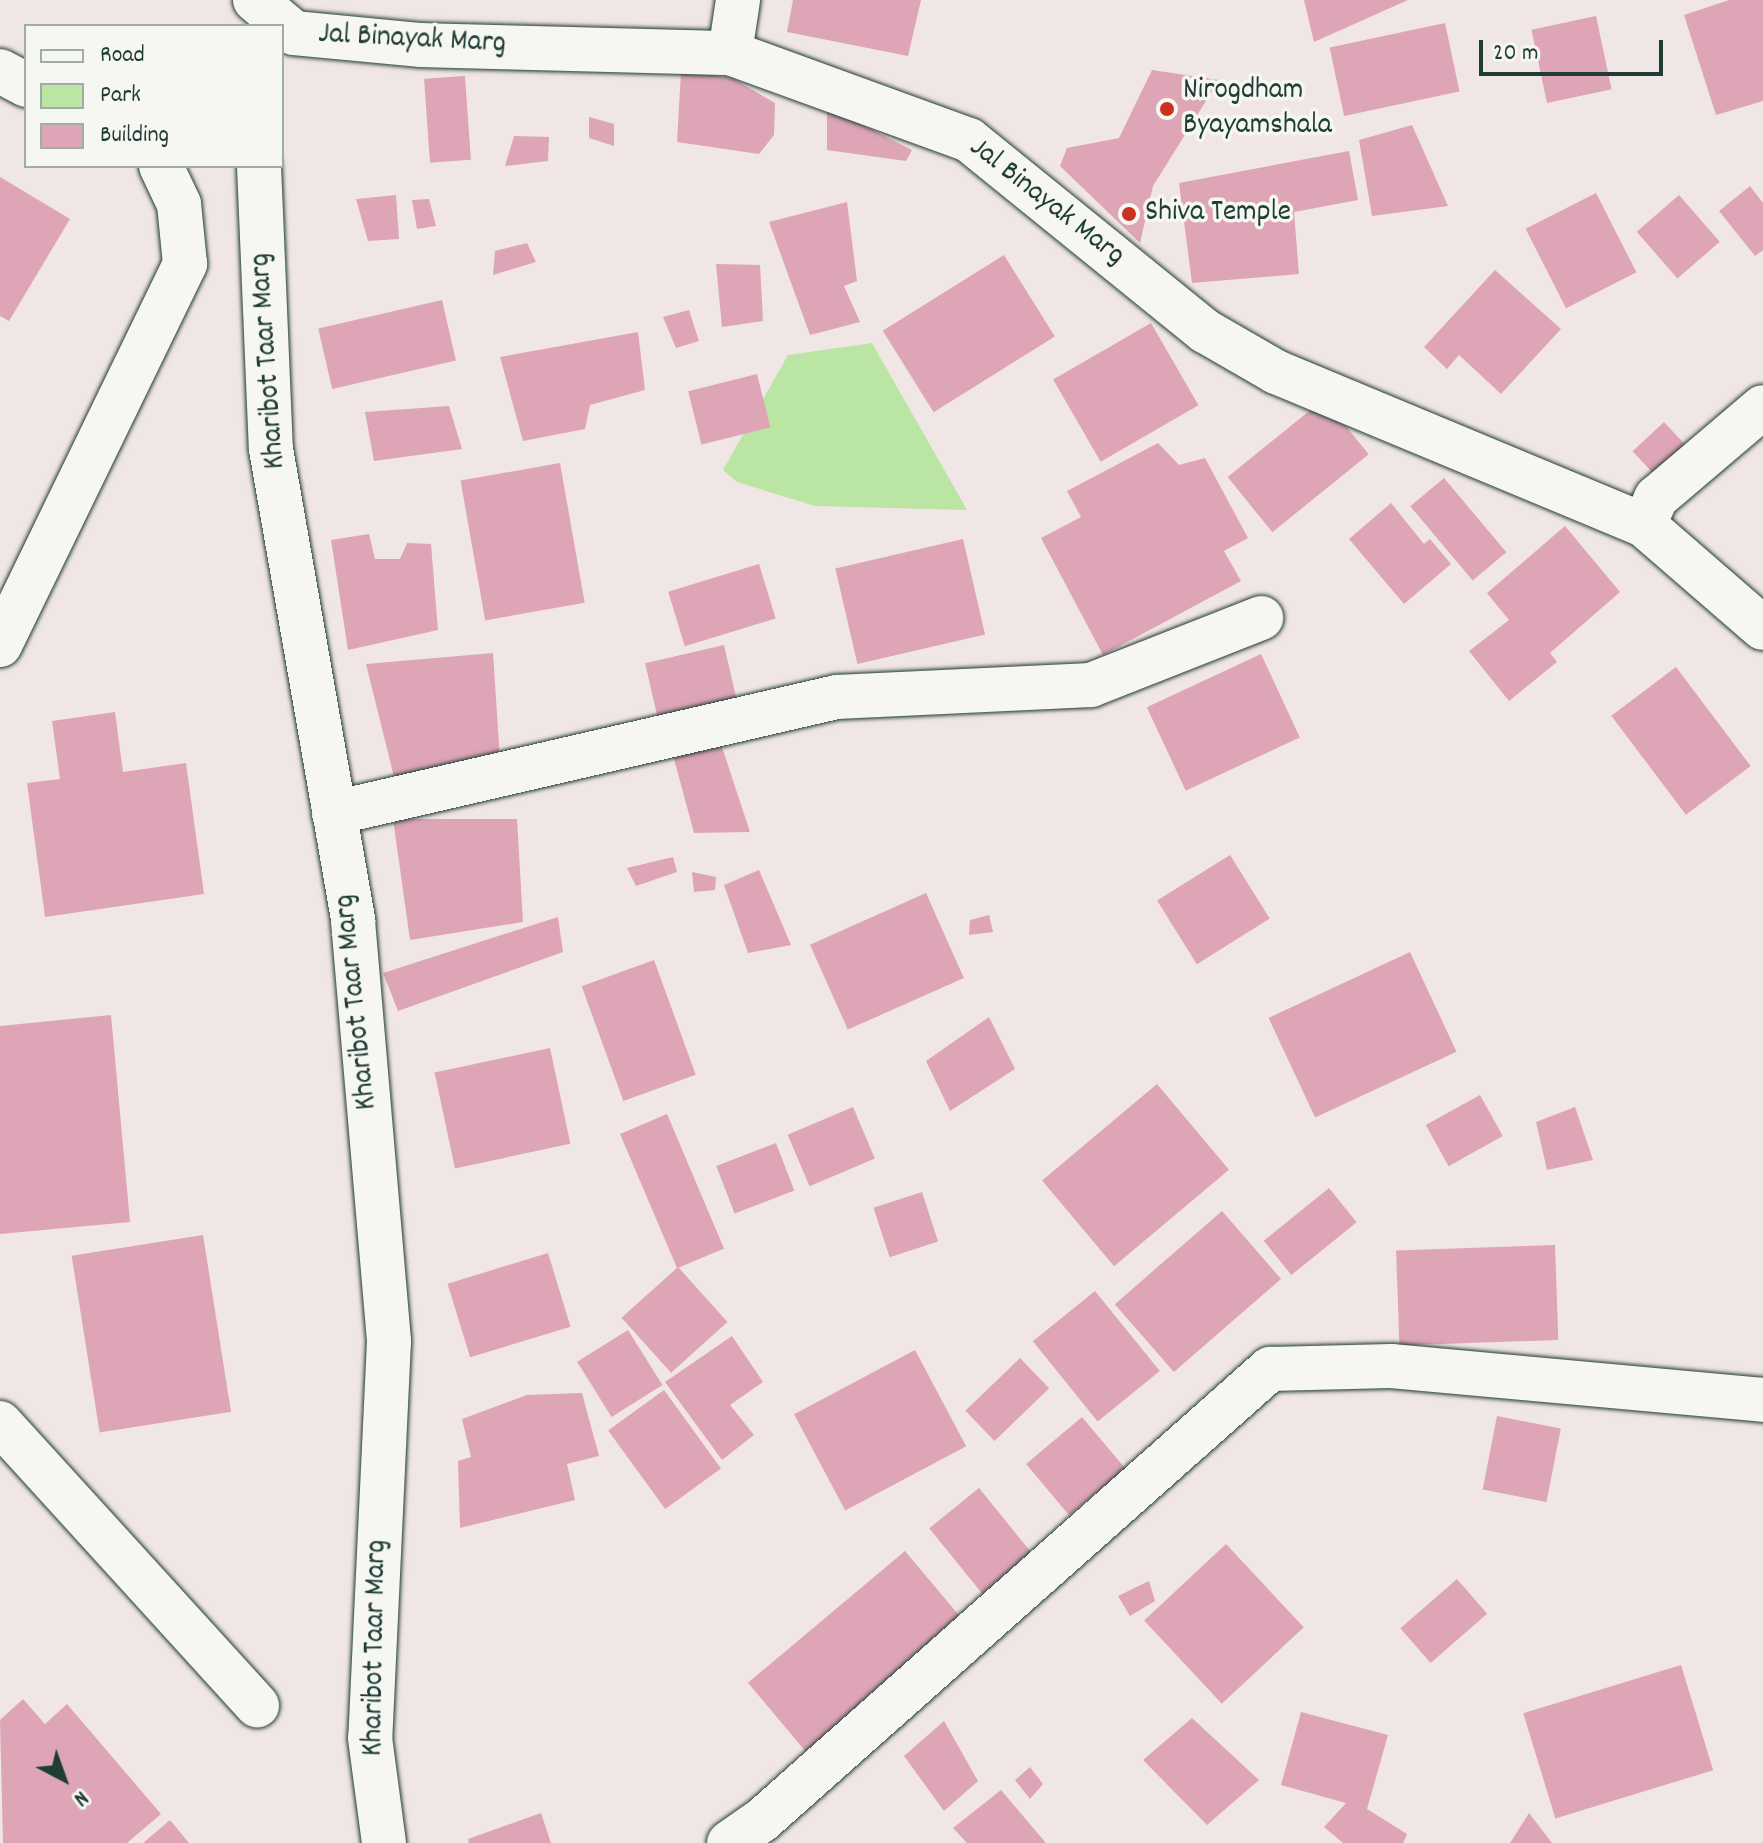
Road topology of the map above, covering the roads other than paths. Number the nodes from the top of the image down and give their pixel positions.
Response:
1 (255, 0) edge
2 (738, 0) edge
3 (271, 24) edge
4 (288, 51) edge
5 (730, 53) junction
6 (0, 71) edge
7 (24, 84) edge
8 (162, 168) edge
9 (259, 168) edge
10 (1763, 407) edge
11 (1644, 525) junction
12 (1261, 618) dead end
13 (1763, 628) edge
14 (0, 645) edge
15 (334, 813) junction
16 (1763, 1400) edge
17 (0, 1423) edge
18 (257, 1705) dead end
19 (384, 1843) edge
20 (729, 1843) edge

1 - 3 street, Jal Binayak Marg
2 - 5 street
4 - 5 street, Jal Binayak Marg
5 - 11 street, Jal Binayak Marg
6 - 7 street
8 - 14 street
9 - 15 street, Kharibot Taar Marg
10 - 11 street
11 - 13 street, Jal Binayak Marg
12 - 15 street
15 - 19 street, Kharibot Taar Marg
16 - 20 street
17 - 18 street

